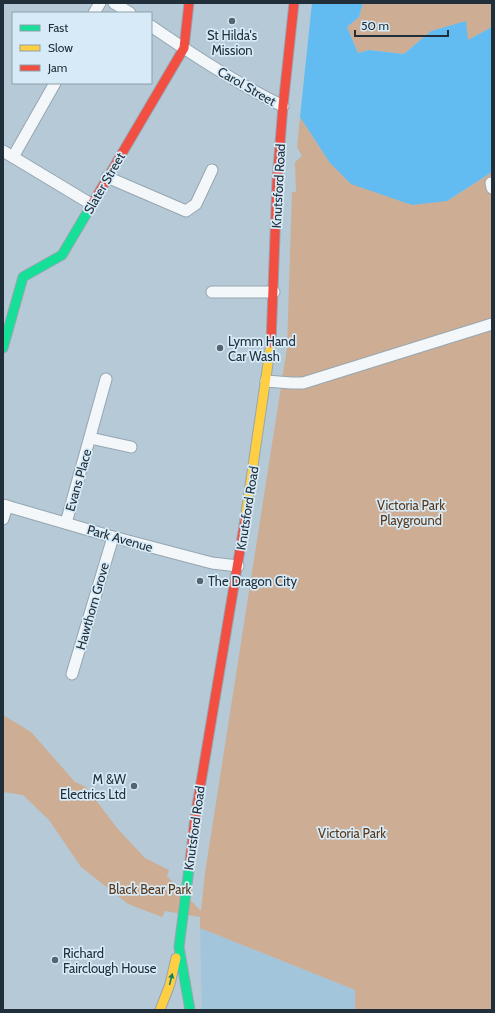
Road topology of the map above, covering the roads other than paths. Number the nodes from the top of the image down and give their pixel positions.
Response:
1 (100, 3) edge
2 (114, 3) edge
3 (189, 3) edge
4 (294, 3) edge
5 (95, 12) edge
6 (128, 12) edge
7 (152, 27) edge
8 (184, 48) junction
9 (54, 84) edge
10 (283, 106) junction
11 (3, 151) edge
12 (13, 157) junction
13 (212, 170) dead end
14 (108, 177) junction
15 (91, 204) junction
16 (212, 292) dead end
17 (274, 292) junction
18 (492, 324) edge
19 (3, 348) edge
20 (106, 379) dead end
21 (266, 382) junction
22 (90, 438) junction
23 (131, 447) dead end
24 (5, 506) edge
25 (3, 519) edge
26 (66, 523) junction
27 (113, 537) junction
28 (238, 566) junction
29 (72, 674) dead end
30 (179, 946) junction
31 (160, 1010) edge
32 (190, 1010) edge

1 - 5 street
2 - 6 street
3 - 8 main road, Slater Street
4 - 10 main road, Knutsford Road
7 - 8 street, Carol Street
8 - 10 street, Carol Street
8 - 14 main road, Slater Street
9 - 12 street
10 - 17 main road, Knutsford Road
11 - 12 street
12 - 15 street
13 - 14 street
14 - 15 main road, Slater Street
15 - 19 main road, Slater Street
16 - 17 street
17 - 21 main road, Knutsford Road
18 - 21 street
20 - 22 street, Evans Place
21 - 28 main road, Knutsford Road
22 - 23 street, Evans Place
22 - 26 street, Evans Place
24 - 25 street
24 - 26 street, Park Avenue
26 - 27 street, Park Avenue
27 - 28 street, Park Avenue
27 - 29 street, Hawthorn Grove
28 - 30 main road, Knutsford Road
31 -> 30 main road
30 - 32 main road, Knutsford Road

